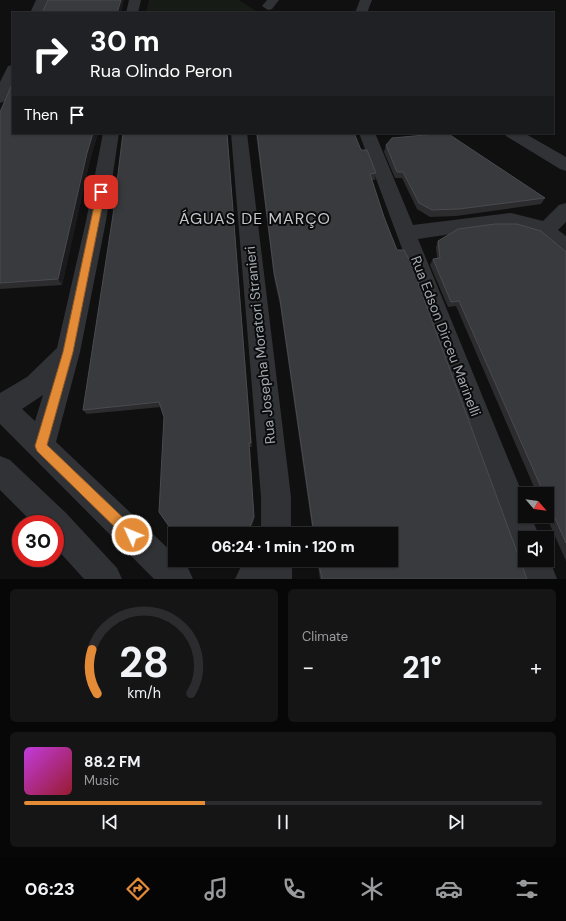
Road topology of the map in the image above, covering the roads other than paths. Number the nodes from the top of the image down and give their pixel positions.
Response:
1 (42, 0) edge
2 (135, 0) edge
3 (366, 0) edge
4 (36, 12) edge
5 (132, 12) edge
6 (360, 12) edge
7 (12, 73) edge
8 (0, 98) edge
9 (111, 134) edge
10 (239, 134) edge
11 (366, 134) edge
12 (514, 134) edge
13 (566, 165) edge
14 (566, 210) edge
15 (541, 228) junction
16 (406, 233) junction
17 (566, 250) edge
18 (68, 352) junction
19 (1, 406) edge
20 (41, 446) junction
21 (0, 470) edge
22 (46, 515) edge
23 (276, 527) edge
24 (522, 531) edge
25 (64, 534) edge
26 (258, 567) edge
27 (276, 567) edge
28 (537, 567) edge
29 (106, 579) edge
30 (177, 579) edge
31 (251, 579) edge
32 (276, 579) edge
33 (541, 579) edge

1 - 4 street
2 - 5 street
3 - 6 street
7 - 8 street
9 - 18 street
10 - 23 street, Rua Josepha Moratori Stranieri
11 - 16 street, Rua Edson Dirceu Marinelli
12 - 13 street
14 - 15 street
15 - 16 street
15 - 17 street
16 - 24 street, Rua Edson Dirceu Marinelli
18 - 19 street
18 - 20 street
19 - 20 street
20 - 30 street
21 - 22 street
25 - 29 street
26 - 31 street
27 - 32 street
28 - 33 street

